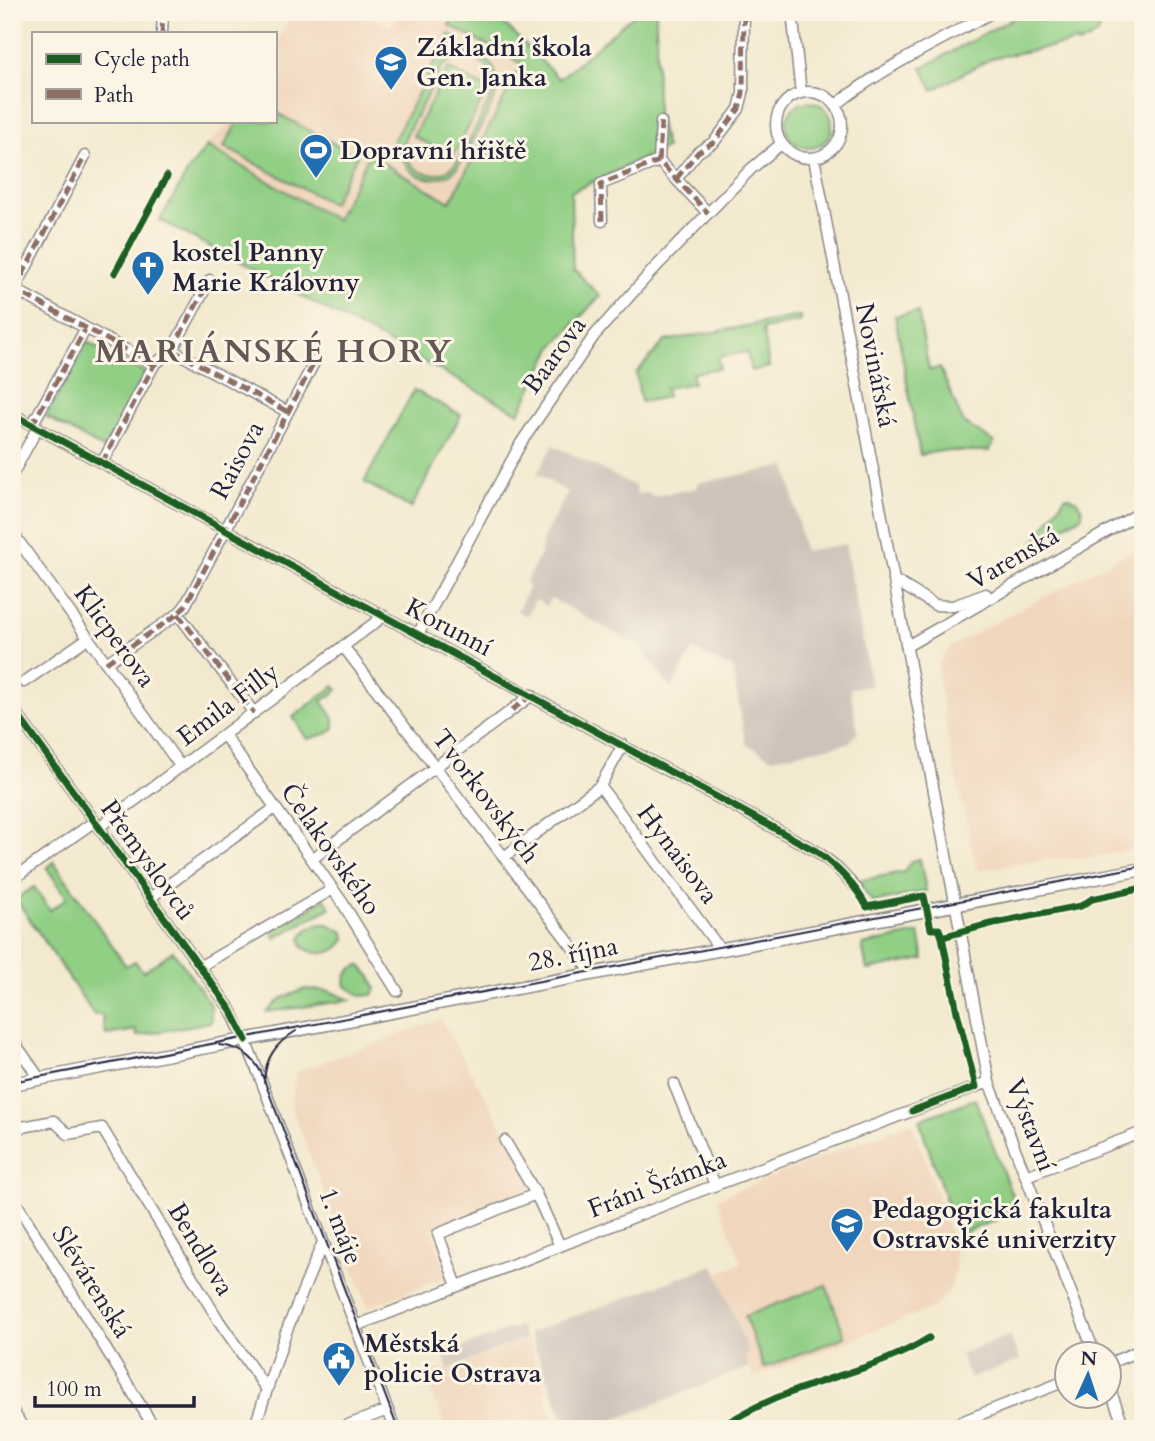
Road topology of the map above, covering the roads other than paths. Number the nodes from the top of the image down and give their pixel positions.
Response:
1 (163, 12) edge
2 (744, 12) edge
3 (792, 12) edge
4 (993, 12) edge
5 (162, 32) edge
6 (801, 93) junction
7 (836, 105) junction
8 (661, 122) dead end
9 (782, 144) junction
10 (85, 156) dead end
11 (814, 158) junction
12 (659, 161) junction
13 (676, 179) junction
14 (708, 213) junction
15 (602, 221) dead end
16 (210, 280) dead end
17 (13, 289) edge
18 (85, 330) junction
19 (172, 350) junction
20 (316, 361) dead end
21 (155, 365) junction
22 (288, 412) junction
23 (12, 414) edge
24 (35, 426) junction
25 (102, 463) junction
26 (12, 475) edge
27 (1143, 511) edge
28 (226, 530) junction
29 (12, 532) edge
30 (894, 580) junction
31 (1018, 581) junction
32 (178, 614) junction
33 (384, 616) junction
34 (418, 634) junction
35 (88, 638) junction
36 (342, 646) junction
37 (907, 646) junction
38 (106, 663) junction
39 (24, 682) dead end
40 (531, 695) junction
41 (12, 707) edge
42 (254, 713) junction
43 (224, 735) junction
44 (623, 745) junction
45 (434, 766) junction
46 (181, 767) junction
47 (600, 786) junction
48 (275, 808) junction
49 (97, 824) junction
50 (504, 857) junction
51 (312, 859) junction
52 (1143, 869) edge
53 (13, 879) edge
54 (333, 889) junction
55 (858, 889) dead end
56 (150, 898) junction
57 (956, 904) junction
58 (720, 949) junction
59 (200, 967) junction
60 (593, 974) junction
61 (397, 991) dead end
62 (12, 1039) edge
63 (246, 1040) junction
64 (40, 1079) junction
65 (989, 1082) junction
66 (12, 1084) edge
67 (674, 1084) dead end
68 (12, 1129) edge
69 (1143, 1132) edge
70 (505, 1141) dead end
71 (1026, 1176) junction
72 (715, 1185) junction
73 (536, 1194) junction
74 (12, 1196) edge
75 (323, 1241) junction
76 (560, 1246) junction
77 (457, 1286) junction
78 (356, 1326) junction
79 (1090, 1340) edge
80 (1143, 1349) edge
81 (1124, 1357) edge
82 (1054, 1385) edge
83 (267, 1390) junction
84 (12, 1410) edge
85 (388, 1410) junction
86 (1118, 1410) edge
87 (23, 1429) edge
88 (155, 1429) edge
89 (254, 1429) edge
90 (337, 1429) edge
91 (395, 1429) edge
92 (943, 1429) edge
93 (1125, 1429) edge

1 - 5 street
2 - 13 street
3 - 6 street
4 - 7 street
6 - 7 street
6 - 9 street
7 - 11 street
8 - 12 street
9 - 11 street
9 - 14 street, Baarova
10 - 17 street
11 - 30 street, Novinářská
12 - 13 street
12 - 15 street
13 - 14 street
14 - 34 street, Baarova
16 - 19 street
17 - 18 street
18 - 21 street
18 - 24 street
19 - 21 street
19 - 22 street
20 - 22 street, Raisova
21 - 25 street
22 - 28 street, Raisova
23 - 24 street, Korunní
24 - 25 street, Korunní
24 - 26 street
25 - 28 street, Korunní
27 - 31 street, Varenská
28 - 32 street, Raisova
28 - 33 street, Korunní
29 - 35 street, Klicperova
30 - 31 street
30 - 37 street, Novinářská
31 - 37 street, Varenská
32 - 38 street, Raisova
32 - 42 street
33 - 34 street, Korunní
33 - 36 street, Emila Filly
34 - 40 street, Korunní
35 - 38 street, Klicperova
35 - 39 street
36 - 42 street, Emila Filly
36 - 45 street, Tvorkovských
37 - 57 street, Novinářská
38 - 46 street, Klicperova
40 - 44 street, Korunní
40 - 45 street
41 - 49 street, Přemyslovců
42 - 43 street, Emila Filly
43 - 46 street, Emila Filly
43 - 48 street, Čelakovského
44 - 47 street
44 - 55 street, Korunní
45 - 50 street, Tvorkovských
45 - 51 street
46 - 49 street, Emila Filly
47 - 50 street
47 - 58 street, Hynaisova
48 - 51 street, Čelakovského
48 - 56 street
49 - 53 street, Emila Filly
49 - 56 street, Přemyslovců
50 - 60 street, Tvorkovských
51 - 54 street, Čelakovského
52 - 57 main road, 28. října
54 - 59 street
54 - 61 street, Čelakovského
56 - 59 street, Přemyslovců
57 - 58 main road, 28. října
57 - 65 street, Výstavní
58 - 60 main road, 28. října
59 - 63 street, Přemyslovců
60 - 63 main road, 28. října
62 - 64 street
63 - 64 main road, 28. října
63 - 75 street, 1. máje
64 - 66 main road, 28. října
65 - 71 street, Výstavní
65 - 72 street, Fráni Šrámka
67 - 72 street
68 - 83 street, Bendlova
69 - 71 street
70 - 73 street
71 - 79 street, Výstavní
72 - 76 street, Fráni Šrámka
73 - 76 street
73 - 77 street
74 - 88 street, Slévárenská
75 - 78 street, 1. máje
75 - 83 street
76 - 77 street, Fráni Šrámka
77 - 78 street, Fráni Šrámka
78 - 85 street, 1. máje
80 - 81 street
82 - 92 street
83 - 89 street
84 - 87 street
85 - 90 street
85 - 91 street, 1. máje
86 - 93 street

